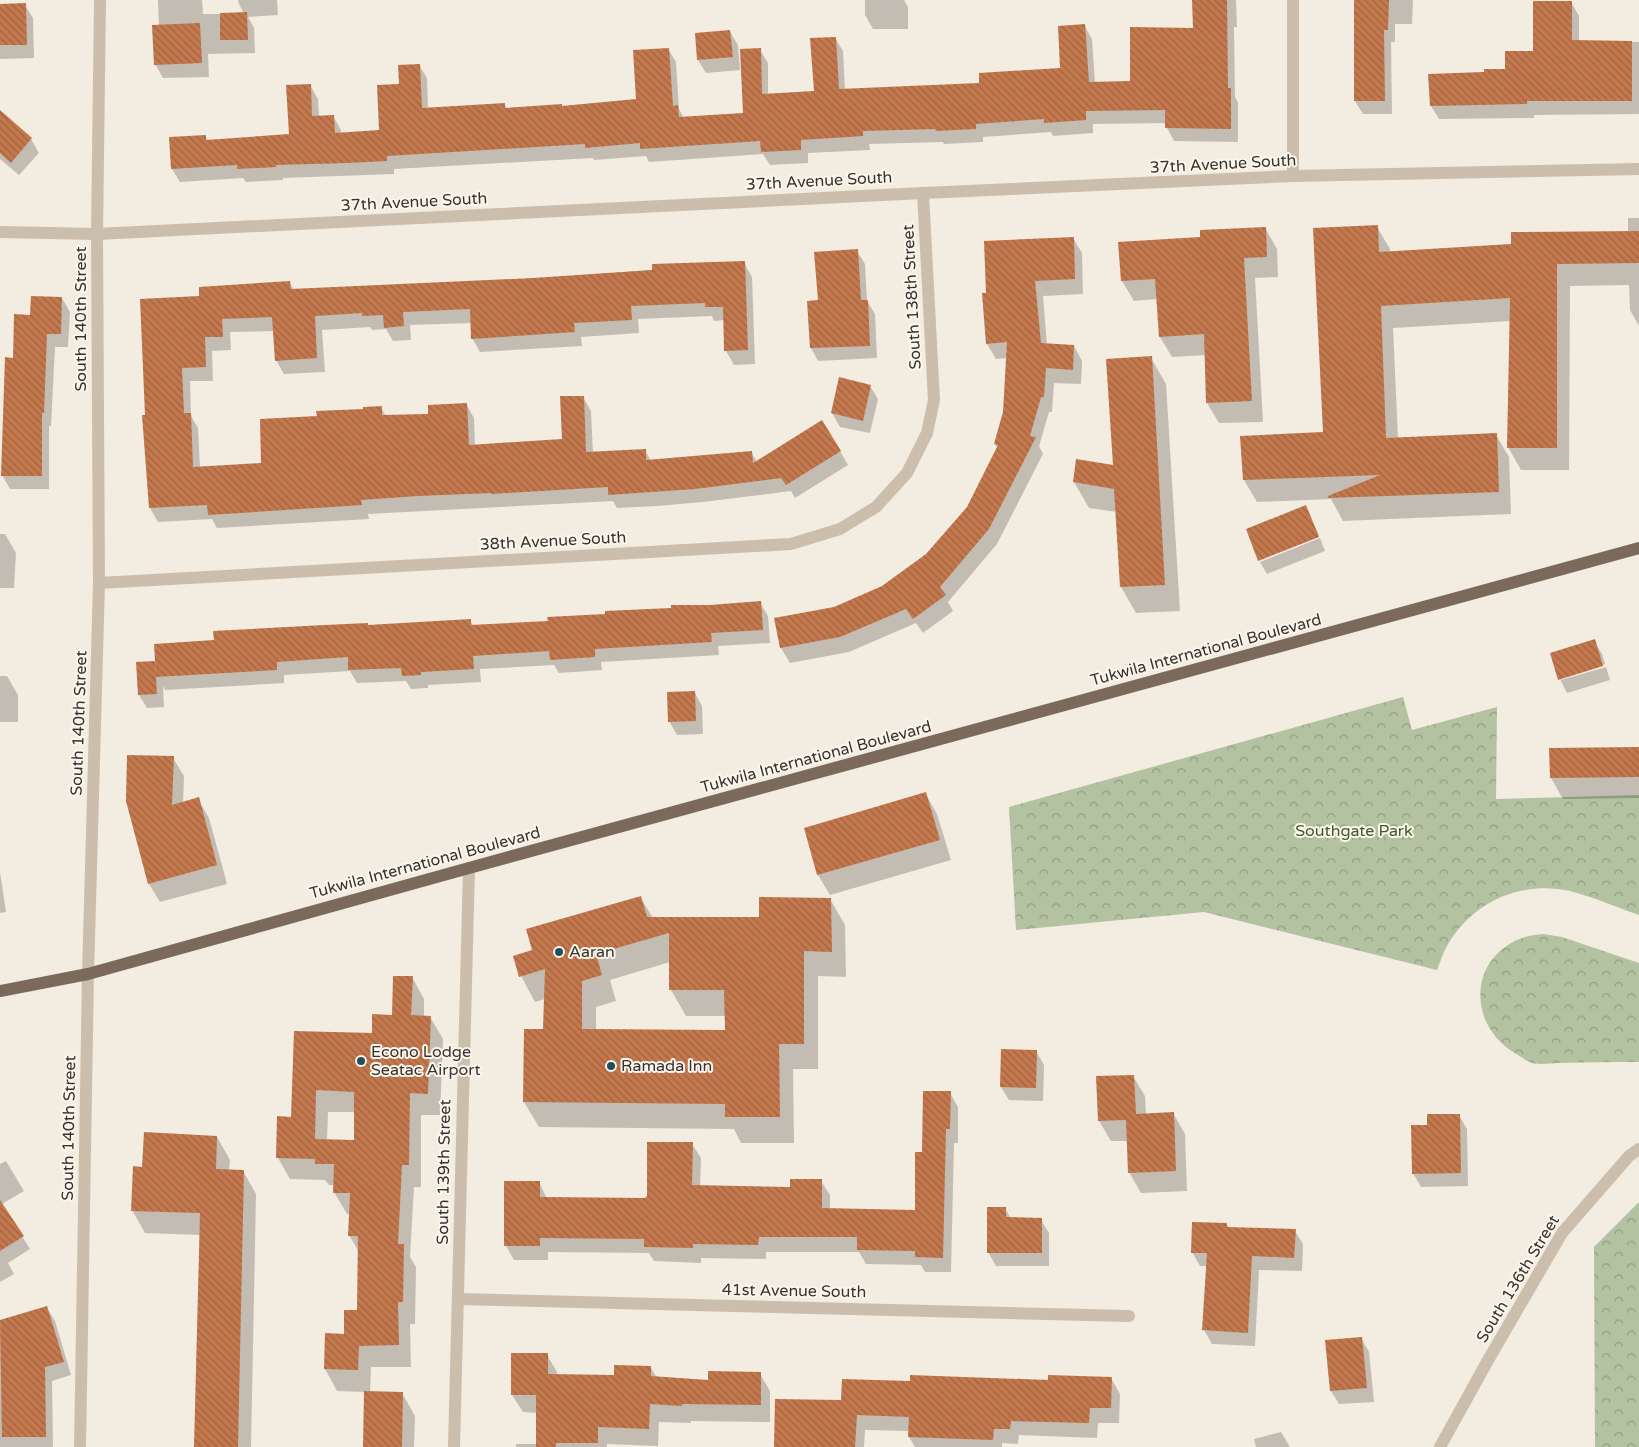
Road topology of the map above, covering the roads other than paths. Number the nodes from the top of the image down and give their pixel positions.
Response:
1 (100, 0) edge
2 (1294, 0) edge
3 (1639, 169) edge
4 (1293, 176) junction
5 (923, 192) junction
6 (0, 232) edge
7 (97, 234) junction
8 (934, 400) joint
9 (1639, 548) edge
10 (99, 583) junction
11 (469, 868) junction
12 (88, 974) junction
13 (0, 991) edge
14 (1639, 1149) edge
15 (458, 1299) junction
16 (1128, 1316) dead end
17 (80, 1447) edge
18 (454, 1447) edge
19 (1440, 1447) edge

1 - 7 street, South 140th Street
2 - 4 street
3 - 4 street, 37th Avenue South
4 - 5 street, 37th Avenue South
5 - 7 street, 37th Avenue South
5 - 8 street, South 138th Street
6 - 7 street, 37th Avenue South
7 - 10 street, South 140th Street
8 - 10 street, 38th Avenue South
9 - 11 main road, Tukwila International Boulevard
10 - 12 street, South 140th Street
11 - 12 main road, Tukwila International Boulevard
11 - 15 street, South 139th Street
12 - 13 main road, Tukwila International Boulevard
12 - 17 street, South 140th Street
14 - 19 street, South 136th Street
15 - 16 street, 41st Avenue South
15 - 18 street, South 139th Street

